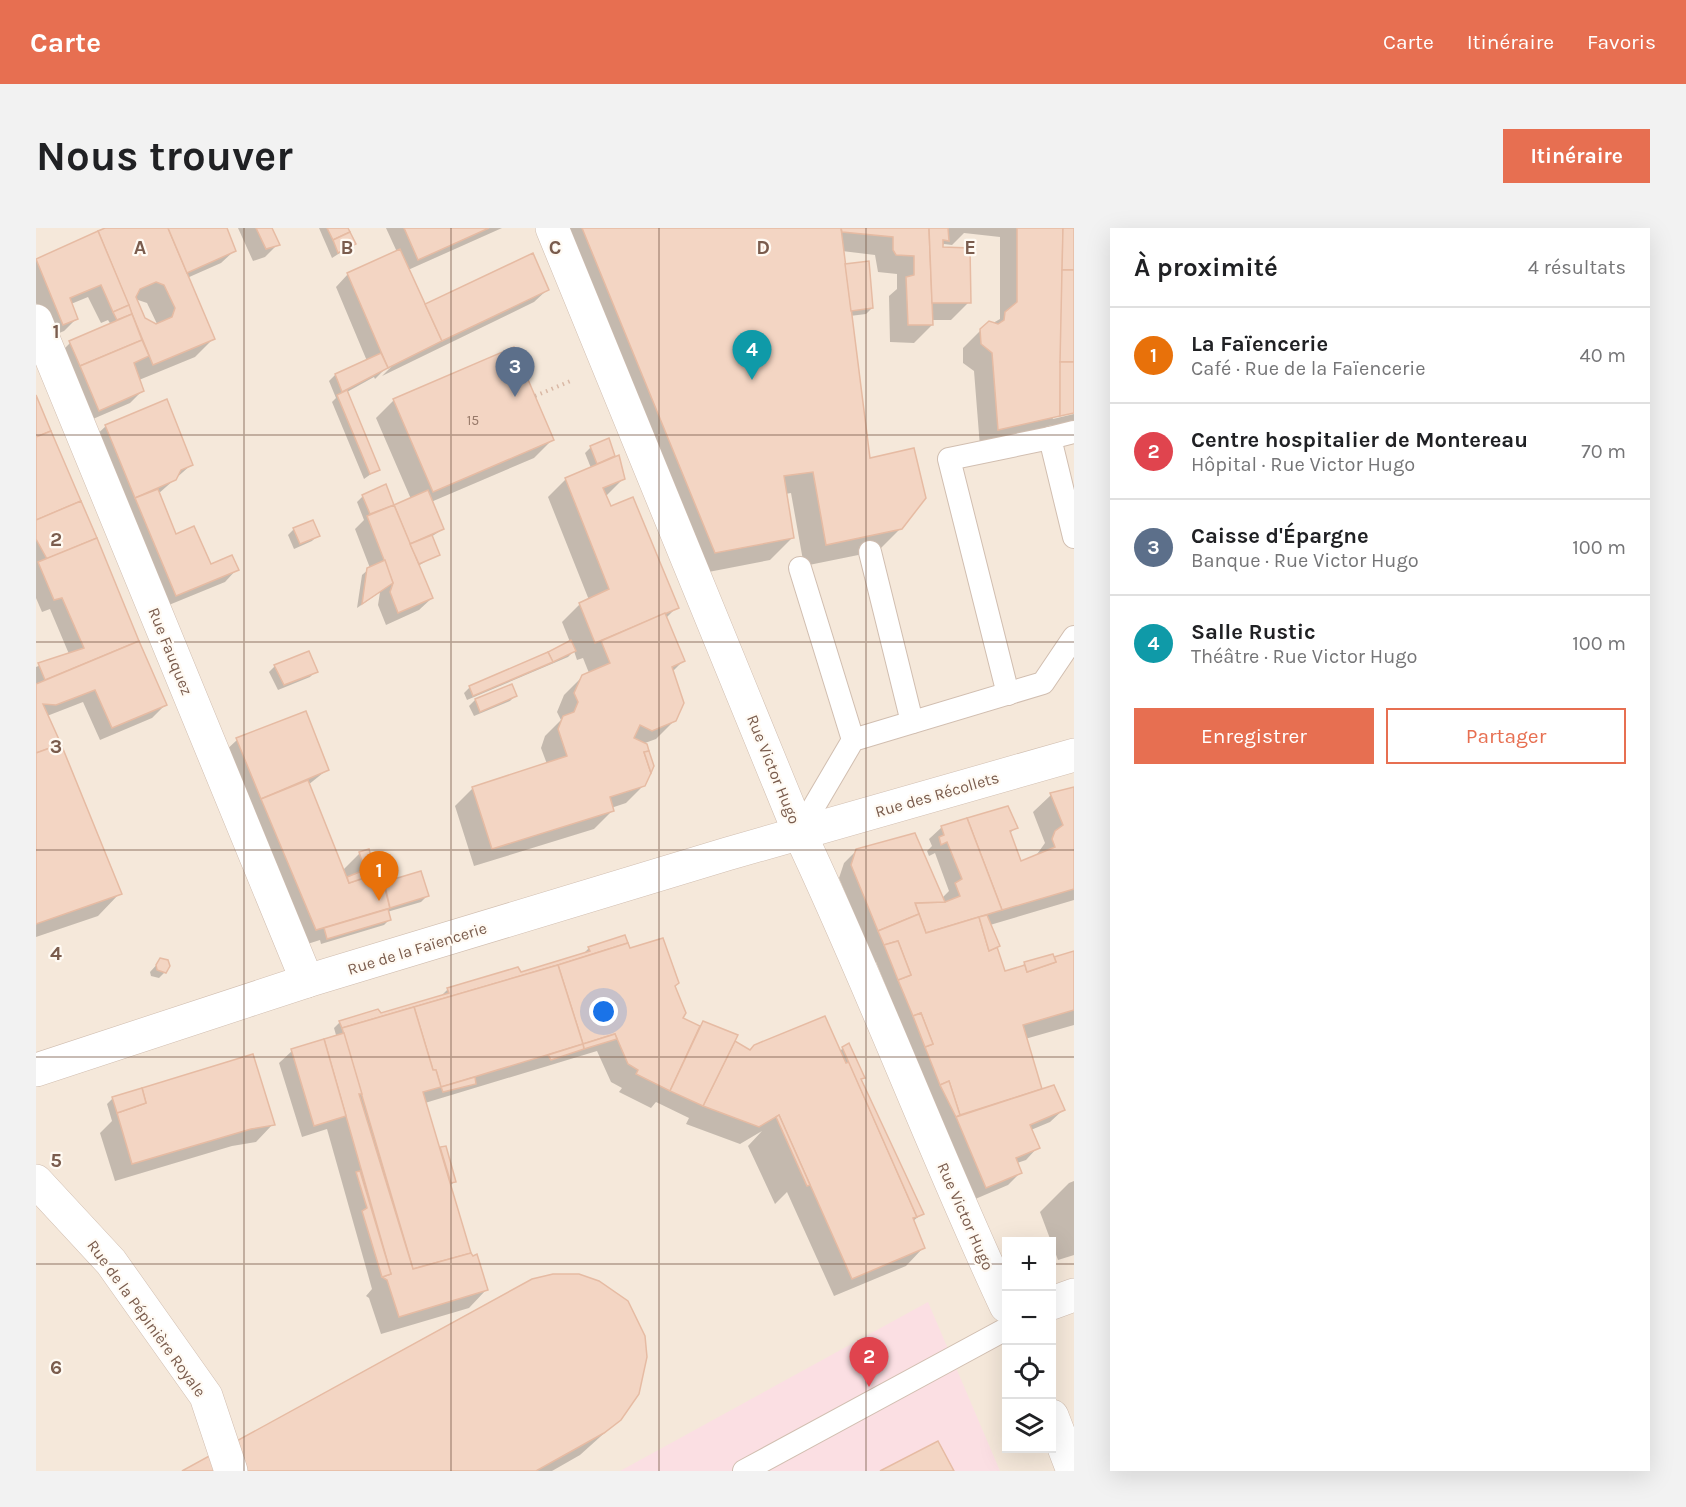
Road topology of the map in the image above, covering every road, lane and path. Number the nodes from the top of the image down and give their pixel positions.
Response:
1 (552, 228) edge
2 (36, 321) edge
3 (555, 387) dead end
4 (535, 396) dead end
5 (1074, 432) edge
6 (1050, 438) junction
7 (1074, 537) edge
8 (870, 552) dead end
9 (800, 568) dead end
10 (1074, 638) edge
11 (1008, 694) junction
12 (912, 722) junction
13 (853, 740) junction
14 (1074, 755) edge
15 (800, 832) junction
16 (307, 981) junction
17 (36, 1070) edge
18 (36, 1181) edge
19 (1074, 1295) edge
20 (1002, 1297) edge
21 (1056, 1302) edge
22 (1002, 1331) edge
23 (1056, 1426) edge
24 (231, 1471) edge
25 (744, 1471) edge
26 (1073, 1471) edge

1 - 15 street, Rue Victor Hugo
2 - 16 street, Rue Fauquez
3 - 4 path
5 - 6 lane
6 - 7 lane
6 - 11 lane
8 - 12 lane
9 - 13 lane
10 - 11 lane
11 - 12 lane
12 - 13 lane
13 - 15 lane
14 - 15 street, Rue des Récollets
15 - 16 street, Rue de la Faïencerie
15 - 20 street, Rue Victor Hugo
16 - 17 street, Rue de la Faïencerie
18 - 24 street, Rue de la Pépinière Royale
19 - 21 street
22 - 25 lane
23 - 26 street

